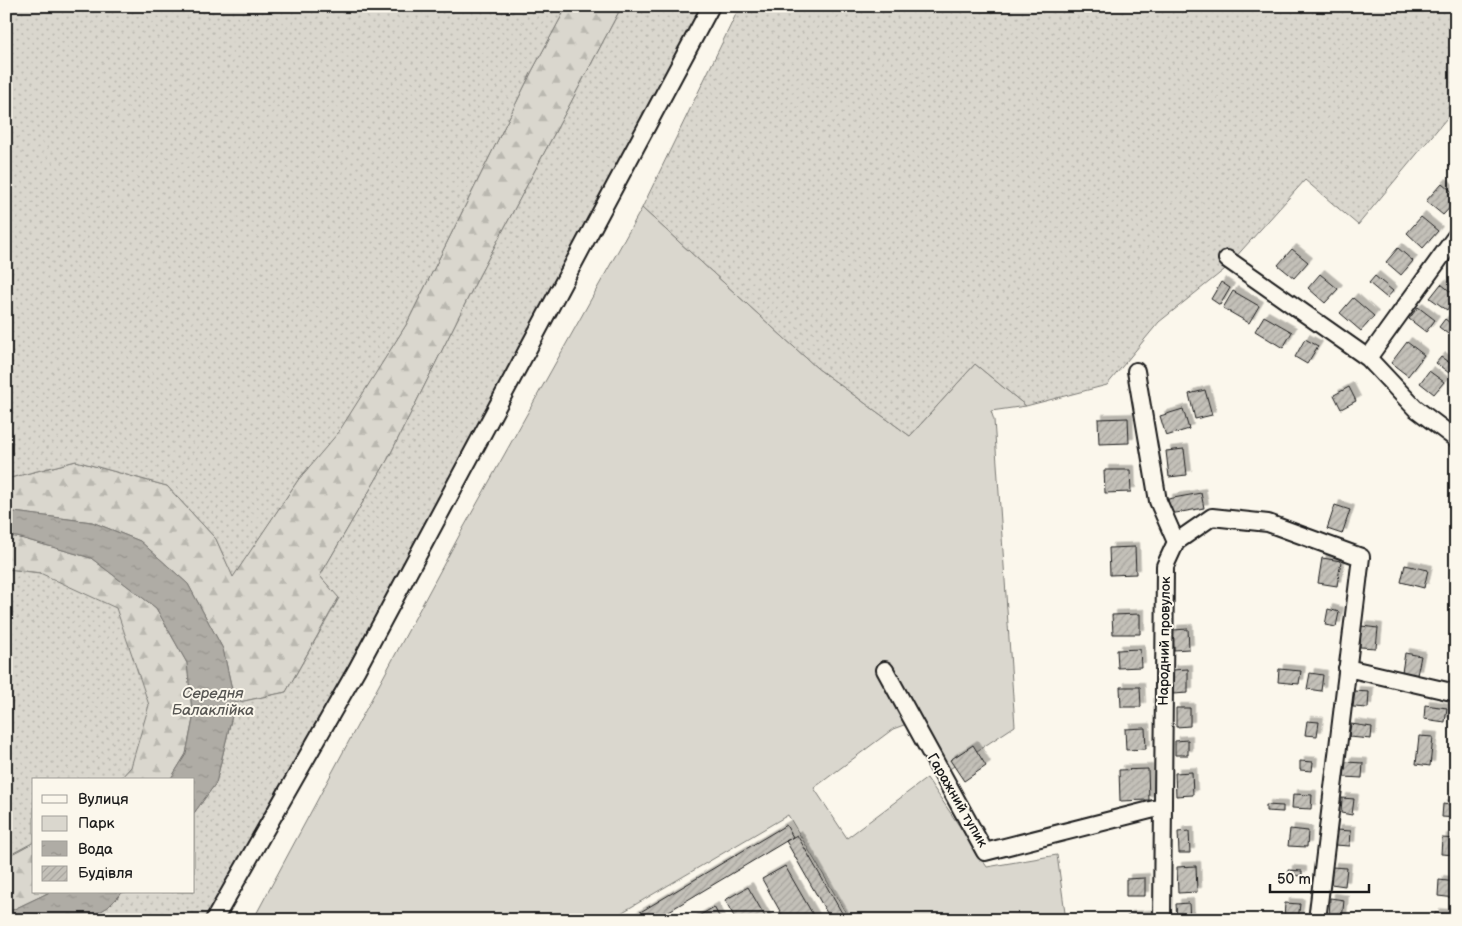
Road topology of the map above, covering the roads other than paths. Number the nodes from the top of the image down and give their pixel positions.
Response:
1 (711, 6) edge
2 (1456, 236) edge
3 (1227, 259) dead end
4 (1368, 358) junction
5 (1136, 371) dead end
6 (1456, 439) edge
7 (1176, 542) junction
8 (1347, 668) junction
9 (885, 670) dead end
10 (1456, 693) edge
11 (1162, 807) junction
12 (214, 920) edge
13 (1162, 920) edge
14 (1317, 920) edge

1 - 12 street
2 - 4 street
3 - 4 street
4 - 6 street
5 - 7 street
7 - 8 street
7 - 11 street, Народний провулок
8 - 10 street
8 - 14 street
9 - 11 street, Гаражний тупик
11 - 13 street, Народний провулок

